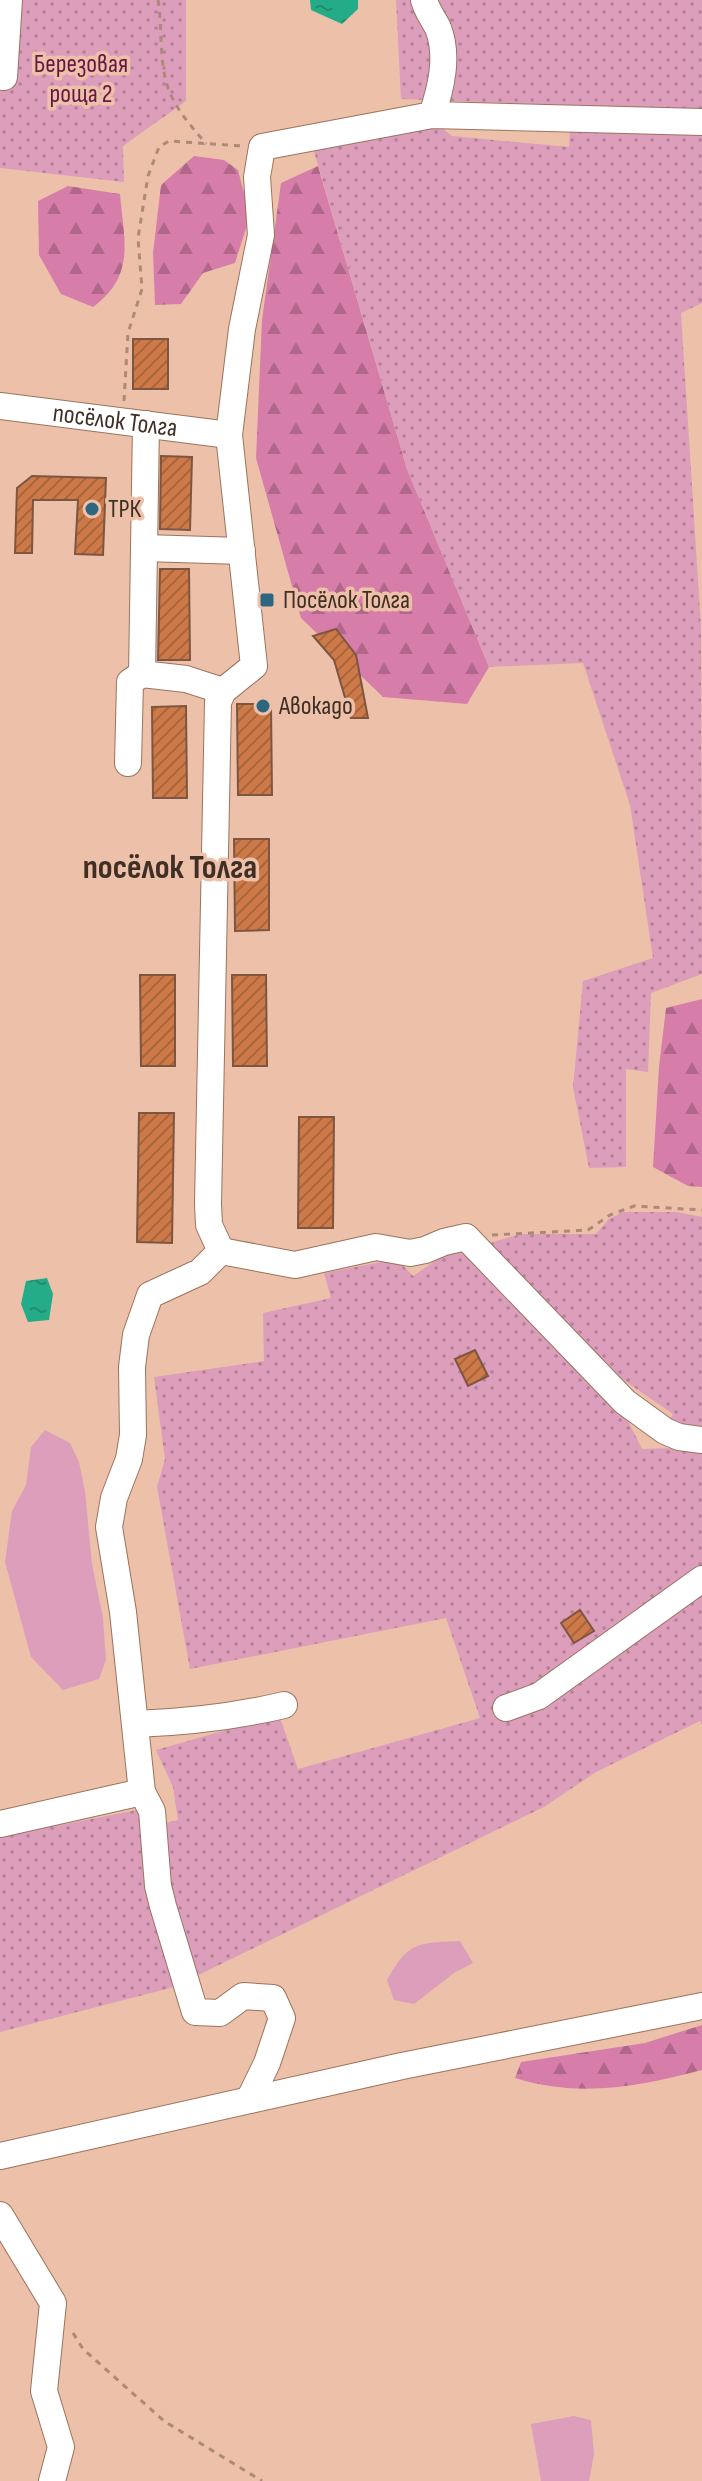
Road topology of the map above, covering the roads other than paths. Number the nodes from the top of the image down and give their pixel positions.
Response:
1 (9, 0) edge
2 (424, 0) edge
3 (4, 77) dead end
4 (432, 115) junction
5 (702, 122) edge
6 (0, 406) edge
7 (135, 423) junction
8 (229, 435) junction
9 (144, 548) junction
10 (242, 551) junction
11 (142, 674) junction
12 (223, 691) junction
13 (128, 763) dead end
14 (221, 1251) junction
15 (702, 1440) edge
16 (702, 1579) edge
17 (284, 1705) dead end
18 (506, 1708) dead end
19 (136, 1724) junction
20 (142, 1792) junction
21 (0, 1824) edge
22 (702, 2006) edge
23 (249, 2100) junction
24 (0, 2156) edge
25 (0, 2215) edge
26 (52, 2481) edge

1 - 3 street
2 - 4 street
4 - 5 street
4 - 8 street
6 - 7 street, посёлок Толга
7 - 8 street, посёлок Толга
7 - 9 street
8 - 10 street
9 - 10 street
9 - 11 street
10 - 12 street
11 - 12 street
11 - 13 street
12 - 14 street
14 - 15 street
14 - 19 street
16 - 18 street
17 - 19 street
19 - 20 street
20 - 21 street
20 - 23 street
22 - 23 street
23 - 24 street
25 - 26 street

